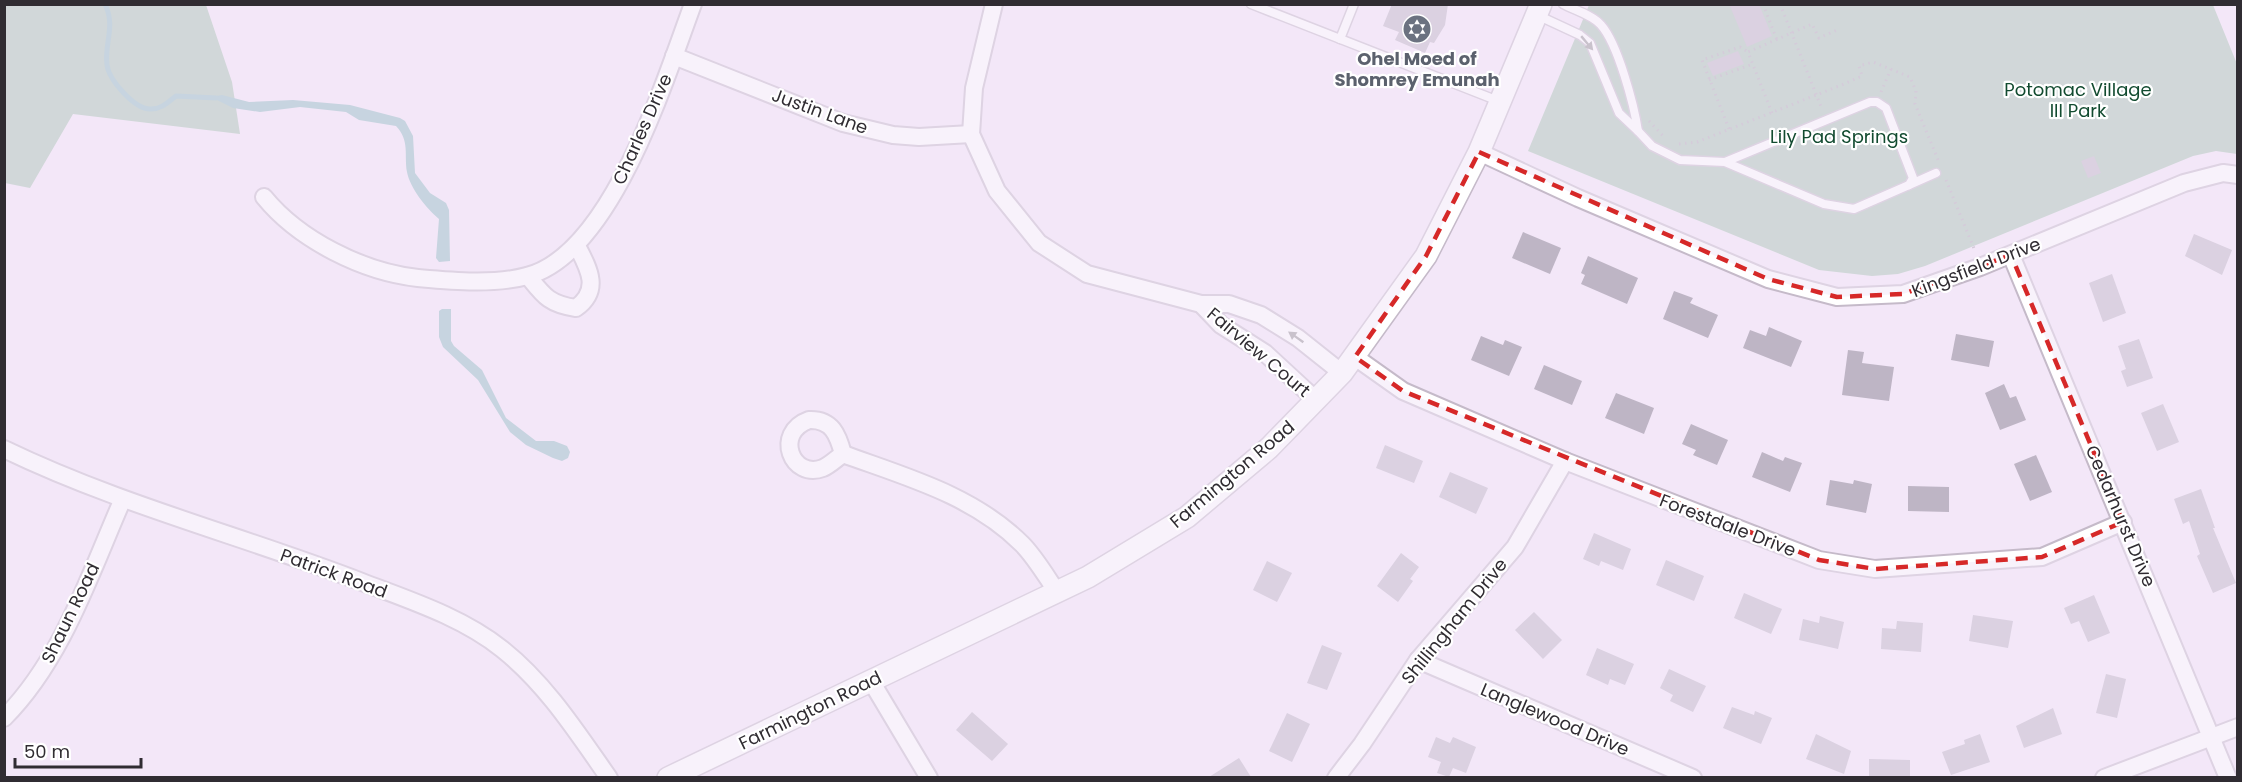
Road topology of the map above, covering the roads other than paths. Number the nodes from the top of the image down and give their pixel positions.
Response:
1 (693, 4) edge
2 (994, 4) edge
3 (1251, 4) edge
4 (1354, 4) edge
5 (1563, 4) edge
6 (1539, 7) edge
7 (1340, 39) junction
8 (674, 56) junction
9 (1623, 76) junction
10 (1607, 82) junction
11 (1501, 102) junction
12 (1638, 131) junction
13 (971, 134) junction
14 (1479, 153) junction
15 (1725, 162) junction
16 (1936, 173) dead end
17 (2238, 176) edge
18 (1909, 185) junction
19 (264, 197) dead end
20 (577, 246) junction
21 (2011, 255) junction
22 (528, 276) junction
23 (1201, 304) junction
24 (1349, 365) junction
25 (1317, 401) junction
26 (4, 449) edge
27 (843, 454) dead end
28 (1565, 461) junction
29 (122, 501) junction
30 (2123, 522) junction
31 (1057, 592) junction
32 (1418, 660) junction
33 (871, 681) junction
34 (4, 718) edge
35 (2238, 728) edge
36 (2212, 738) junction
37 (609, 777) edge
38 (668, 777) edge
39 (929, 777) edge
40 (1336, 777) edge
41 (1693, 777) edge
42 (2104, 777) edge
43 (2228, 777) edge

1 - 8 street, Charles Drive
2 - 13 street, Fairview Court
3 - 7 lane
4 - 7 lane
5 - 9 lane
6 -> 10 lane
6 - 11 street, Farmington Road
7 - 11 lane
8 - 13 street, Justin Lane
8 - 20 street, Charles Drive
9 - 10 lane
9 - 12 lane
10 - 12 lane
11 - 14 street, Farmington Road
12 - 15 lane
13 - 23 street, Fairview Court
14 - 21 street, Kingsfield Drive
14 - 24 street, Farmington Road
15 - 18 lane
15 - 18 lane
16 - 18 lane
17 - 21 street, Kingsfield Drive
19 - 22 street, Charles Drive
20 - 22 street, Charles Drive
20 - 22 street
21 - 30 street, Cedarhurst Drive
24 -> 23 street, Fairview Court
23 - 25 street, Fairview Court
24 - 25 street, Farmington Road
24 - 28 street, Forestdale Drive
25 - 31 street, Farmington Road
26 - 29 street, Patrick Road
27 - 31 street
28 - 30 street, Forestdale Drive
28 - 32 street, Shillingham Drive
29 - 34 street, Shaun Road
29 - 37 street, Patrick Road
30 - 36 street, Cedarhurst Drive
31 - 33 street, Farmington Road
32 - 40 street, Shillingham Drive
32 - 41 street, Langlewood Drive
33 - 38 street, Farmington Road
33 - 39 street
35 - 36 street
36 - 42 street
36 - 43 street, Cedarhurst Drive

